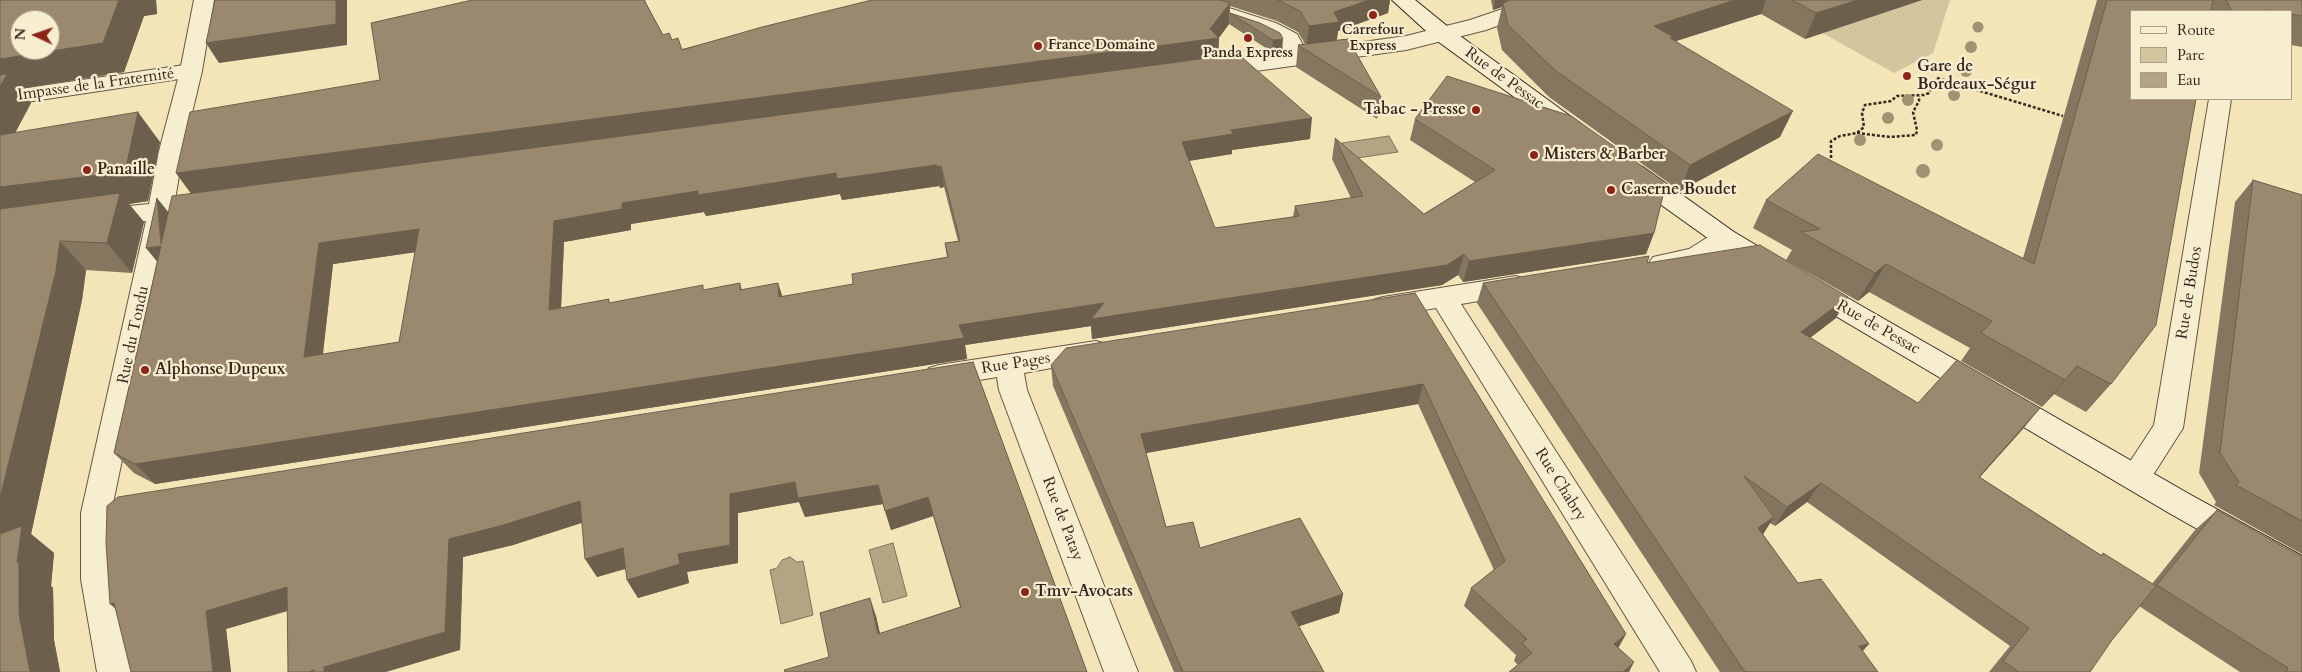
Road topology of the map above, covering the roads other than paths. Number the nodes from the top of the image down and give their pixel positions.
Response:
1 (204, 0) edge
2 (1183, 0) edge
3 (1402, 0) edge
4 (1549, 0) edge
5 (1444, 35) junction
6 (1299, 58) junction
7 (191, 71) junction
8 (1193, 73) edge
9 (0, 99) edge
10 (2220, 100) edge
11 (1589, 140) edge
12 (1612, 157) edge
13 (231, 202) edge
14 (162, 210) junction
15 (76, 221) edge
16 (1725, 238) junction
17 (1638, 266) edge
18 (1541, 282) edge
19 (1444, 298) junction
20 (1355, 311) edge
21 (1123, 347) edge
22 (1009, 365) junction
23 (911, 380) edge
24 (2135, 477) junction
25 (122, 504) edge
26 (96, 513) junction
27 (2302, 572) edge
28 (114, 672) edge
29 (1121, 672) edge
30 (1679, 672) edge

1 - 7 street, Rue du Tondu
2 - 6 street
3 - 5 street, Rue de Pessac
4 - 5 street
5 - 6 street
5 - 11 street, Rue de Pessac
6 - 8 street
7 - 9 street, Impasse de la Fraternité
7 - 14 street, Rue du Tondu
10 - 24 street, Rue de Budos
12 - 16 street, Rue de Pessac
13 - 14 street
14 - 15 street
14 - 26 street, Rue du Tondu
16 - 17 street
16 - 24 street, Rue de Pessac
18 - 19 street
19 - 20 street
19 - 30 street, Rue Chabry
21 - 22 street, Rue Pages
22 - 23 street, Rue Pages
22 - 29 street, Rue de Patay
24 - 27 street, Rue de Pessac
25 - 26 street
26 - 28 street, Rue du Tondu

